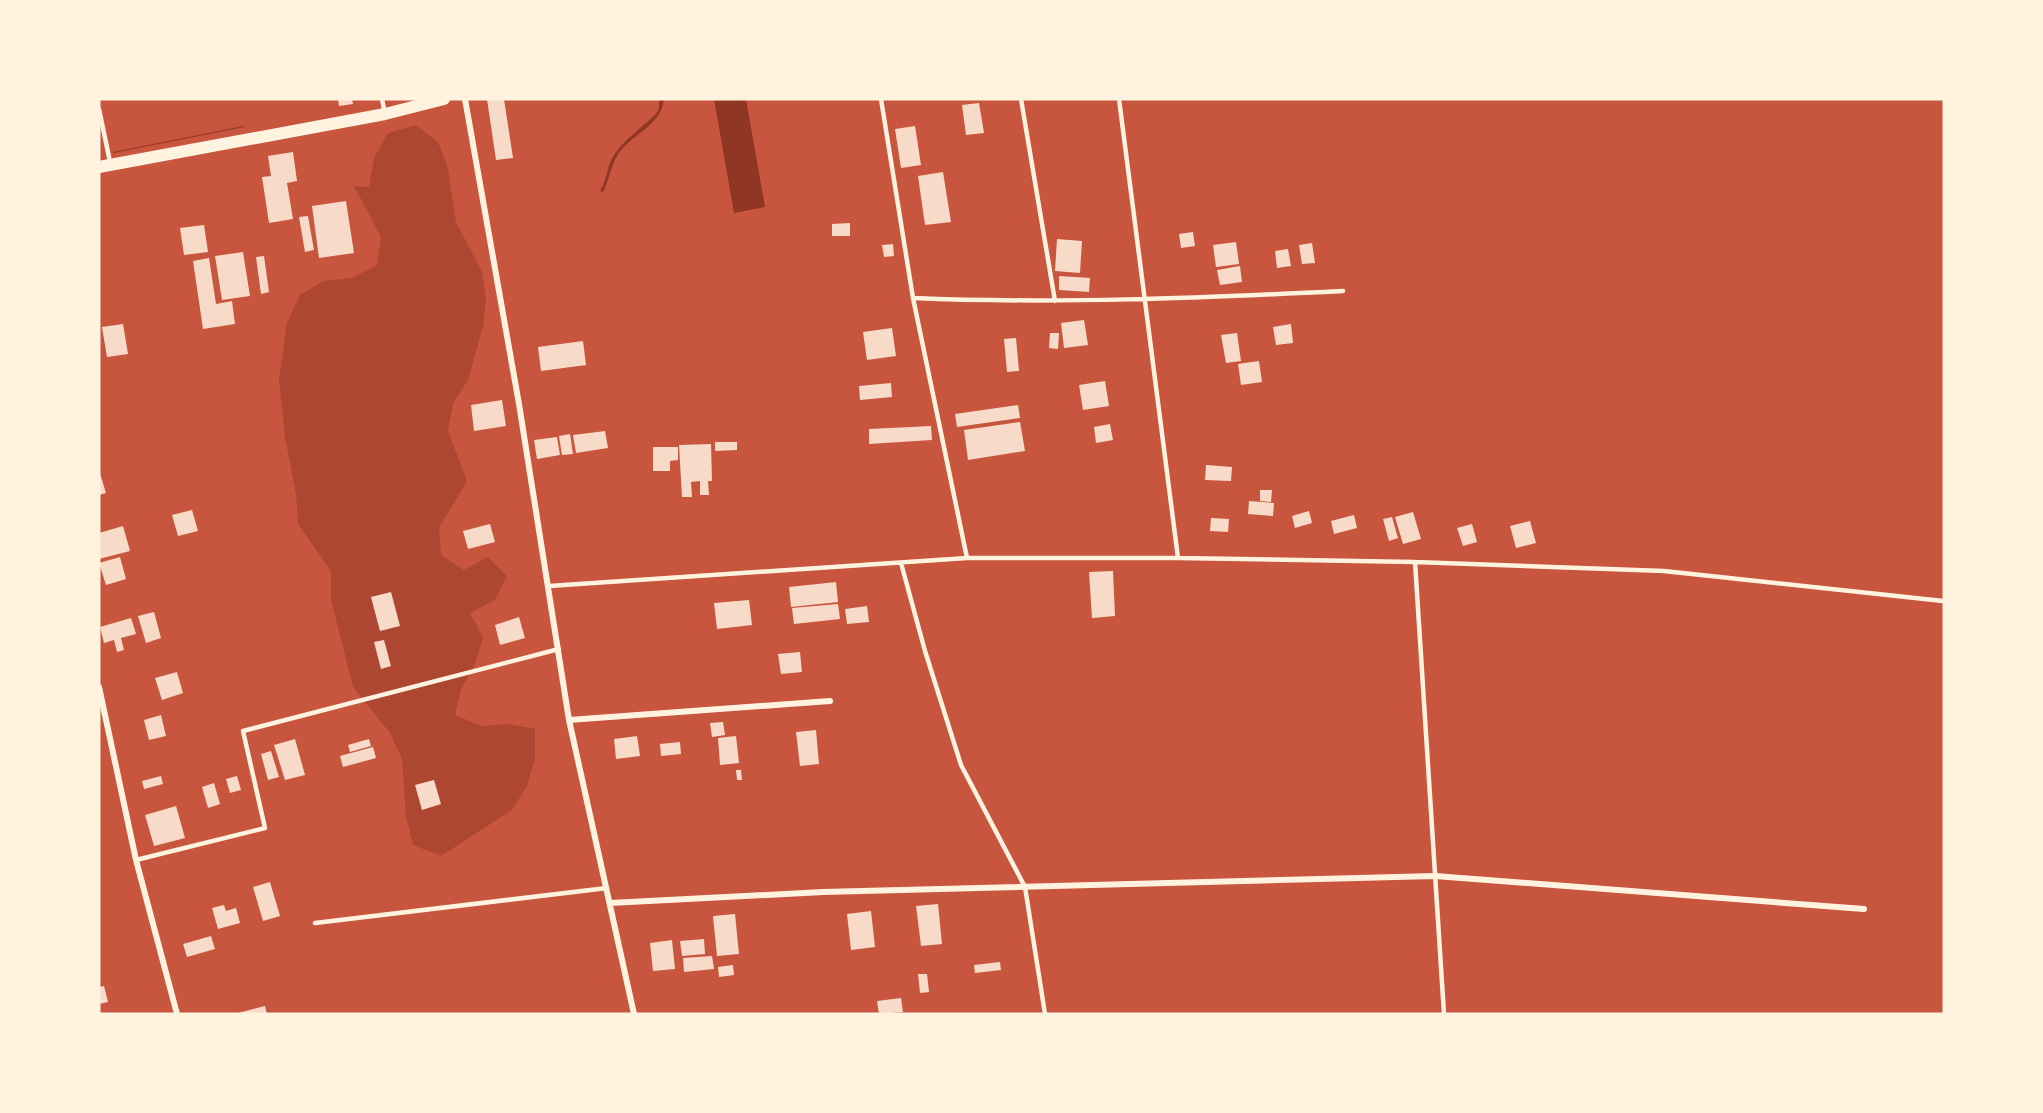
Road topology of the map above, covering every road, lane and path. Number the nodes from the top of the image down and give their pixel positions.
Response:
1 (382, 99) edge
2 (444, 99) edge
3 (465, 99) edge
4 (881, 99) edge
5 (1021, 99) edge
6 (1119, 99) edge
7 (99, 109) edge
8 (385, 114) junction
9 (105, 166) edge
10 (1343, 291) dead end
11 (913, 298) junction
12 (1146, 300) junction
13 (1055, 301) junction
14 (967, 558) junction
15 (1178, 558) junction
16 (1415, 562) junction
17 (901, 563) junction
18 (549, 586) junction
19 (1943, 601) edge
20 (559, 649) junction
21 (99, 687) edge
22 (830, 701) dead end
23 (102, 712) edge
24 (569, 720) junction
25 (136, 860) junction
26 (1435, 876) junction
27 (1025, 887) junction
28 (607, 888) junction
29 (610, 903) junction
30 (1864, 909) dead end
31 (315, 922) dead end
32 (177, 1014) edge
33 (634, 1014) edge
34 (1045, 1014) edge
35 (1444, 1014) edge

1 - 8 lane
2 - 8 main road
3 - 18 street
4 - 11 lane
5 - 13 lane
6 - 12 lane
7 - 9 lane
8 - 9 main road
10 - 12 lane
11 - 13 lane
11 - 14 lane
12 - 13 lane
12 - 15 lane
14 - 15 lane
14 - 17 lane
15 - 16 lane
16 - 19 lane
16 - 26 lane
17 - 18 lane
17 - 27 lane
18 - 20 street
20 - 24 street
20 - 25 lane
21 - 23 street
22 - 24 street
23 - 25 street
24 - 28 street
25 - 32 street
26 - 27 street
26 - 30 street
26 - 35 lane
27 - 29 street
27 - 34 lane
28 - 29 street
28 - 31 lane
29 - 33 street

